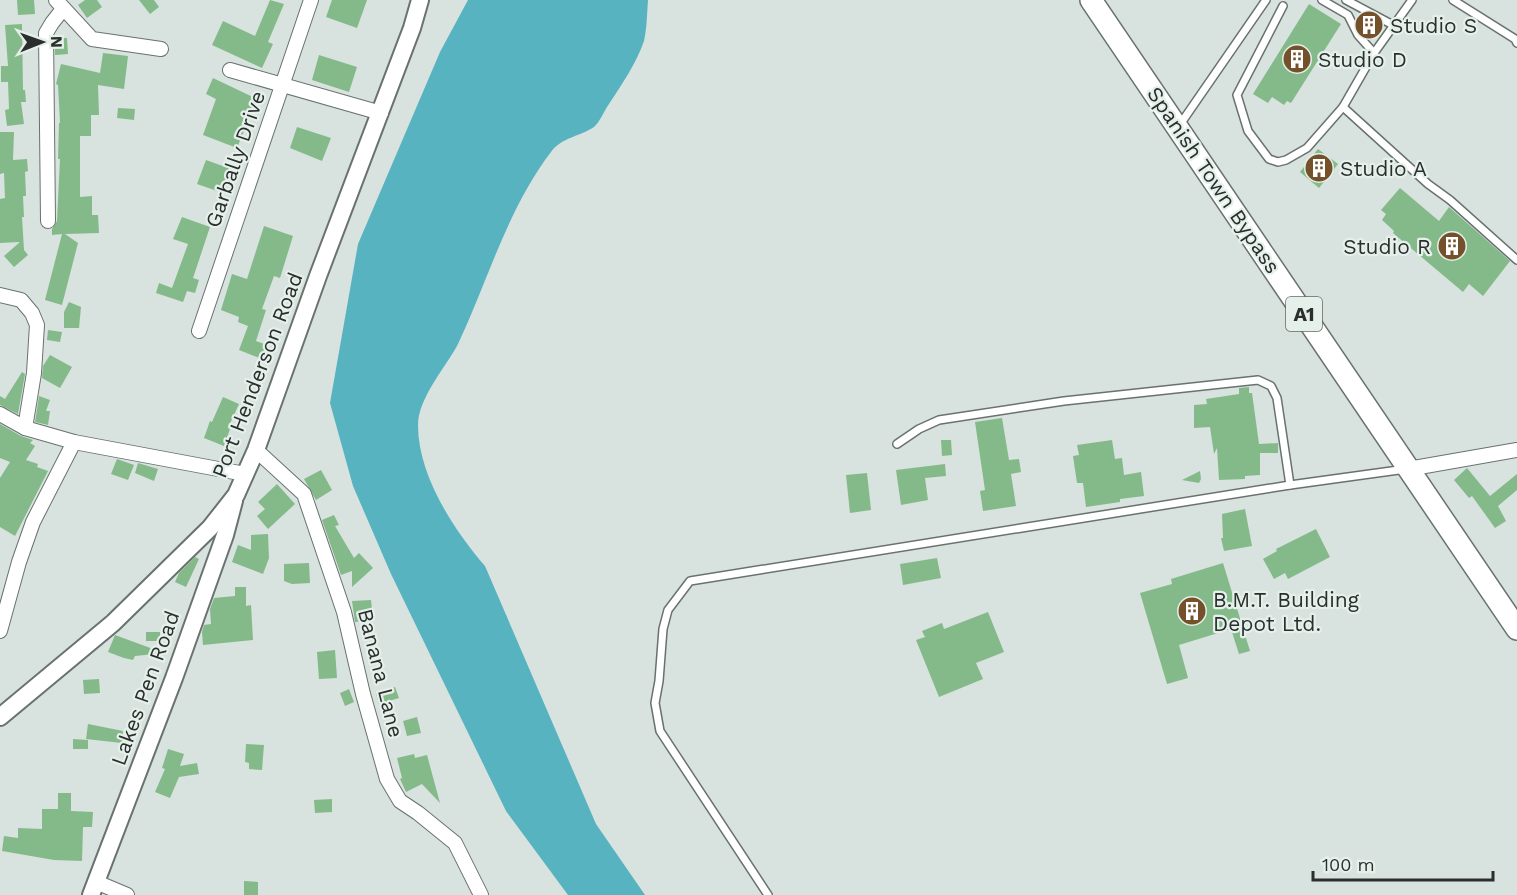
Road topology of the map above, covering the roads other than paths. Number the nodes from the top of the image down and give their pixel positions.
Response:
1 (311, 0) edge
2 (420, 0) edge
3 (1091, 0) edge
4 (1266, 0) edge
5 (1322, 0) edge
6 (1346, 0) edge
7 (1412, 0) edge
8 (1453, 0) edge
9 (60, 4) edge
10 (1283, 6) dead end
11 (1394, 25) junction
12 (1517, 43) edge
13 (161, 49) dead end
14 (1374, 53) junction
15 (230, 70) dead end
16 (282, 86) junction
17 (1343, 107) junction
18 (381, 113) junction
19 (1178, 127) junction
20 (48, 221) dead end
21 (1517, 260) edge
22 (0, 295) edge
23 (199, 331) dead end
24 (0, 414) edge
25 (25, 428) junction
26 (74, 442) junction
27 (897, 444) dead end
28 (256, 450) junction
29 (1517, 450) edge
30 (1408, 469) junction
31 (245, 474) junction
32 (1290, 485) junction
33 (236, 495) junction
34 (1517, 629) edge
35 (0, 631) edge
36 (0, 717) edge
37 (93, 889) edge
38 (127, 895) edge
39 (481, 895) edge
40 (768, 895) edge

1 - 16 street, Garbally Drive
2 - 18 street, Port Henderson Road
3 - 19 main road, Spanish Town Bypass / A1
4 - 19 lane
5 - 14 lane
6 - 11 lane
7 - 11 lane
8 - 12 lane
9 - 13 street
9 - 20 street
10 - 17 lane
11 - 14 lane
14 - 17 lane
15 - 16 street
16 - 18 street
16 - 23 street, Garbally Drive
17 - 21 lane
18 - 28 street, Port Henderson Road
19 - 30 main road, Spanish Town Bypass / A1
22 - 25 street
24 - 25 street
25 - 26 street
26 - 31 street
26 - 35 street
27 - 32 lane
28 - 31 street, Port Henderson Road
28 - 39 street, Banana Lane
29 - 30 street
30 - 32 lane
30 - 34 main road, Spanish Town Bypass / A1
31 - 33 street, Port Henderson Road
32 - 40 lane
33 - 36 street, Port Henderson Road
33 - 37 street, Lakes Pen Road
37 - 38 street

